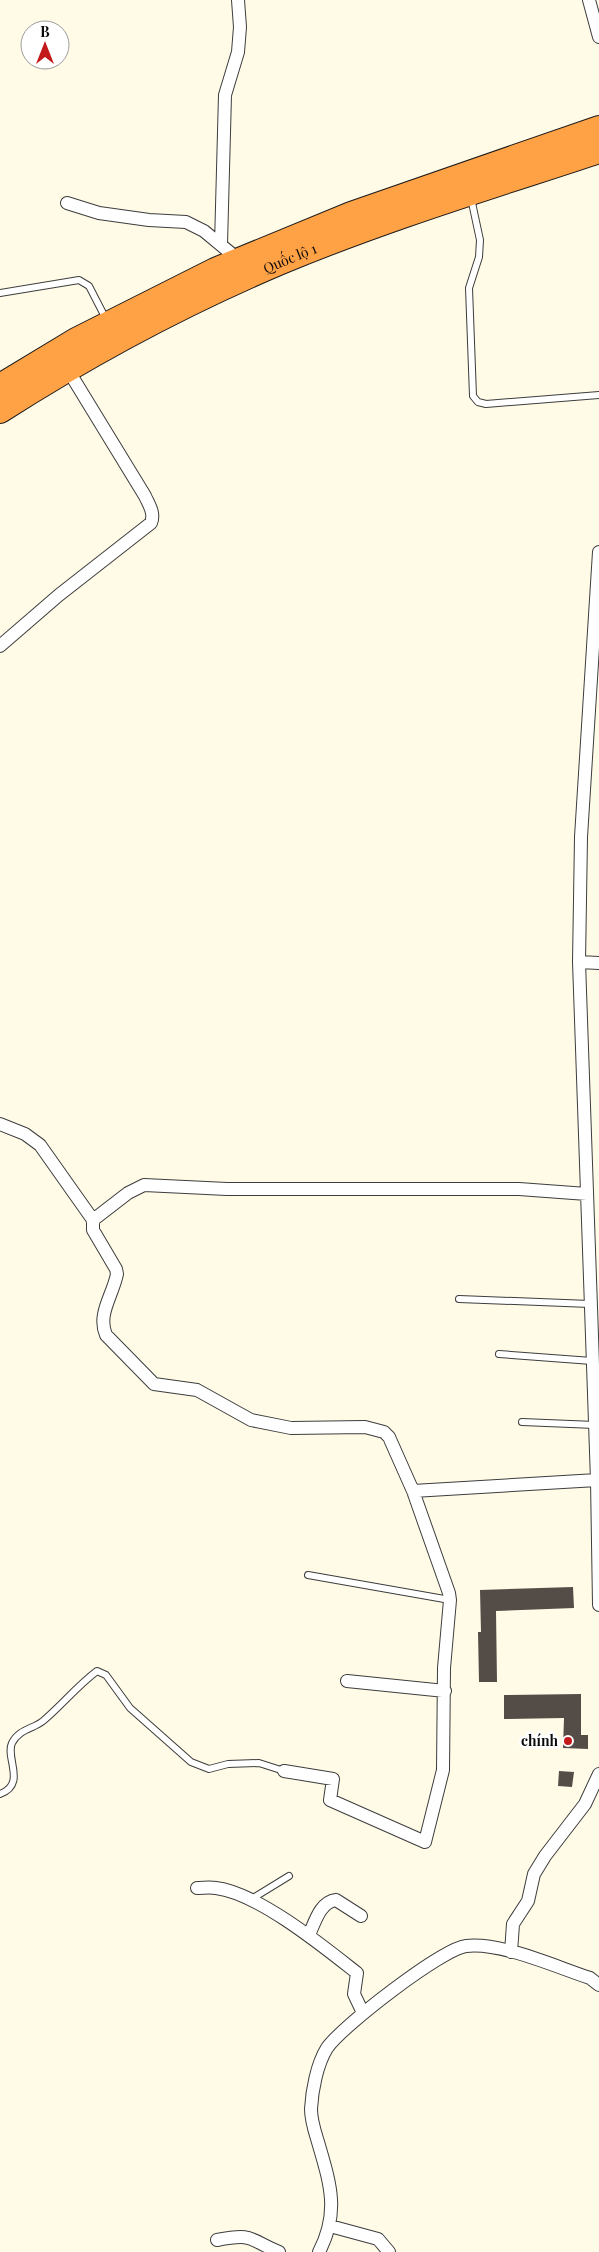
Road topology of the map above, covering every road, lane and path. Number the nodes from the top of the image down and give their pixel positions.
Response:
1 (238, 0) edge
2 (589, 0) edge
3 (599, 37) edge
4 (599, 128) edge
5 (599, 151) edge
6 (470, 194) junction
7 (67, 203) dead end
8 (221, 244) junction
9 (239, 260) junction
10 (0, 293) edge
11 (108, 324) junction
12 (68, 370) junction
13 (0, 386) edge
14 (599, 395) edge
15 (0, 411) edge
16 (599, 552) edge
17 (0, 646) edge
18 (579, 962) junction
19 (599, 963) edge
20 (0, 1124) edge
21 (587, 1194) junction
22 (93, 1220) junction
23 (594, 1273) edge
24 (459, 1299) dead end
25 (590, 1304) junction
26 (499, 1354) dead end
27 (592, 1361) junction
28 (522, 1422) dead end
29 (595, 1425) junction
30 (597, 1480) junction
31 (413, 1491) junction
32 (308, 1576) dead end
33 (450, 1600) junction
34 (599, 1605) edge
35 (347, 1681) dead end
36 (445, 1691) junction
37 (284, 1771) joint
38 (599, 1774) edge
39 (0, 1794) edge
40 (289, 1876) dead end
41 (197, 1888) dead end
42 (250, 1900) junction
43 (361, 1916) dead end
44 (309, 1935) junction
45 (511, 1952) junction
46 (599, 1985) edge
47 (363, 2013) junction
48 (330, 2226) junction
49 (218, 2240) dead end
50 (279, 2252) edge
51 (319, 2252) edge
52 (389, 2252) edge

1 - 8 street
2 - 3 street
4 - 9 highway, Quốc lộ 1
5 - 6 highway, Quốc lộ 1
6 - 12 highway, Quốc lộ 1
6 - 14 lane
7 - 8 street
8 - 9 street
9 - 11 highway, Quốc lộ 1
10 - 11 lane
11 - 13 highway, Quốc lộ 1
12 - 15 highway, Quốc lộ 1
12 - 17 street
16 - 18 street
18 - 19 street
18 - 21 street
20 - 22 street
21 - 22 street
21 - 23 street
22 - 31 street
23 - 25 street
24 - 25 lane
25 - 27 street
26 - 27 lane
27 - 29 street
28 - 29 lane
29 - 30 street
30 - 31 street
30 - 34 street
31 - 33 street
32 - 33 lane
33 - 36 street
35 - 36 street
36 - 37 street
37 - 39 lane
38 - 45 street
40 - 42 lane
41 - 42 street
42 - 44 street
43 - 44 street
44 - 47 street
45 - 46 street
45 - 47 street
47 - 48 street
48 - 51 street
48 - 52 street
49 - 50 street

